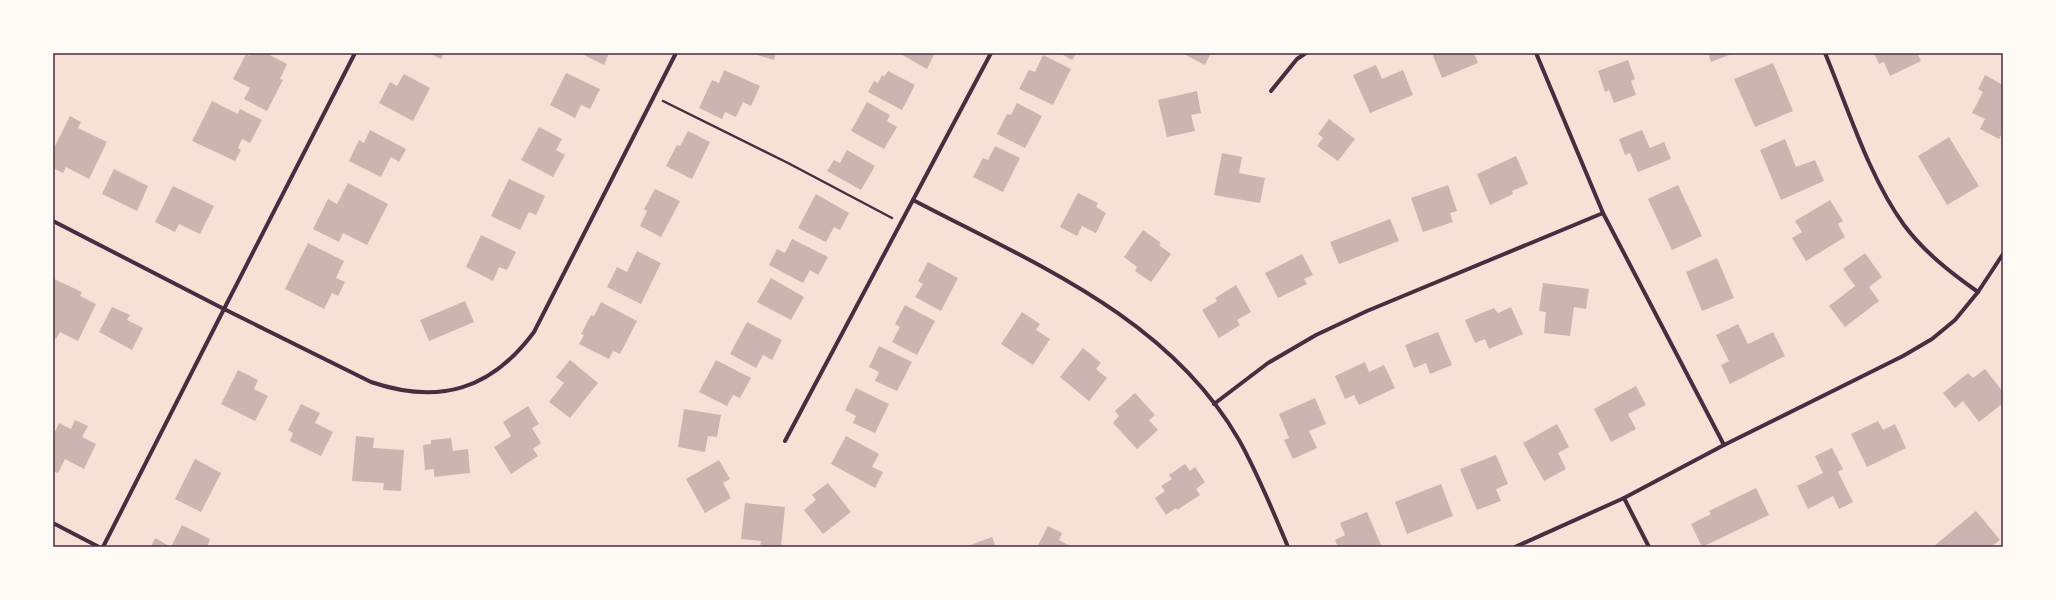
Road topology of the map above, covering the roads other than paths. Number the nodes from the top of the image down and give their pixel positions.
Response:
1 (355, 53) edge
2 (676, 53) edge
3 (991, 53) edge
4 (1306, 53) edge
5 (1536, 53) edge
6 (1825, 53) edge
7 (1271, 90) dead end
8 (913, 200) junction
9 (1603, 213) junction
10 (53, 221) edge
11 (2003, 254) edge
12 (1978, 292) junction
13 (224, 308) junction
14 (1214, 404) junction
15 (785, 441) dead end
16 (1724, 445) junction
17 (1624, 498) junction
18 (53, 523) edge
19 (99, 547) edge
20 (103, 547) edge
21 (1288, 547) edge
22 (1515, 547) edge
23 (1649, 547) edge

1 - 13 street
2 - 13 street
3 - 8 street
4 - 7 street
5 - 9 street
6 - 12 street
8 - 14 street
8 - 15 street
9 - 14 street
9 - 16 street
10 - 13 street
11 - 12 street
12 - 16 street
13 - 20 street
14 - 21 street
16 - 17 street
17 - 22 street
17 - 23 street
18 - 19 street

